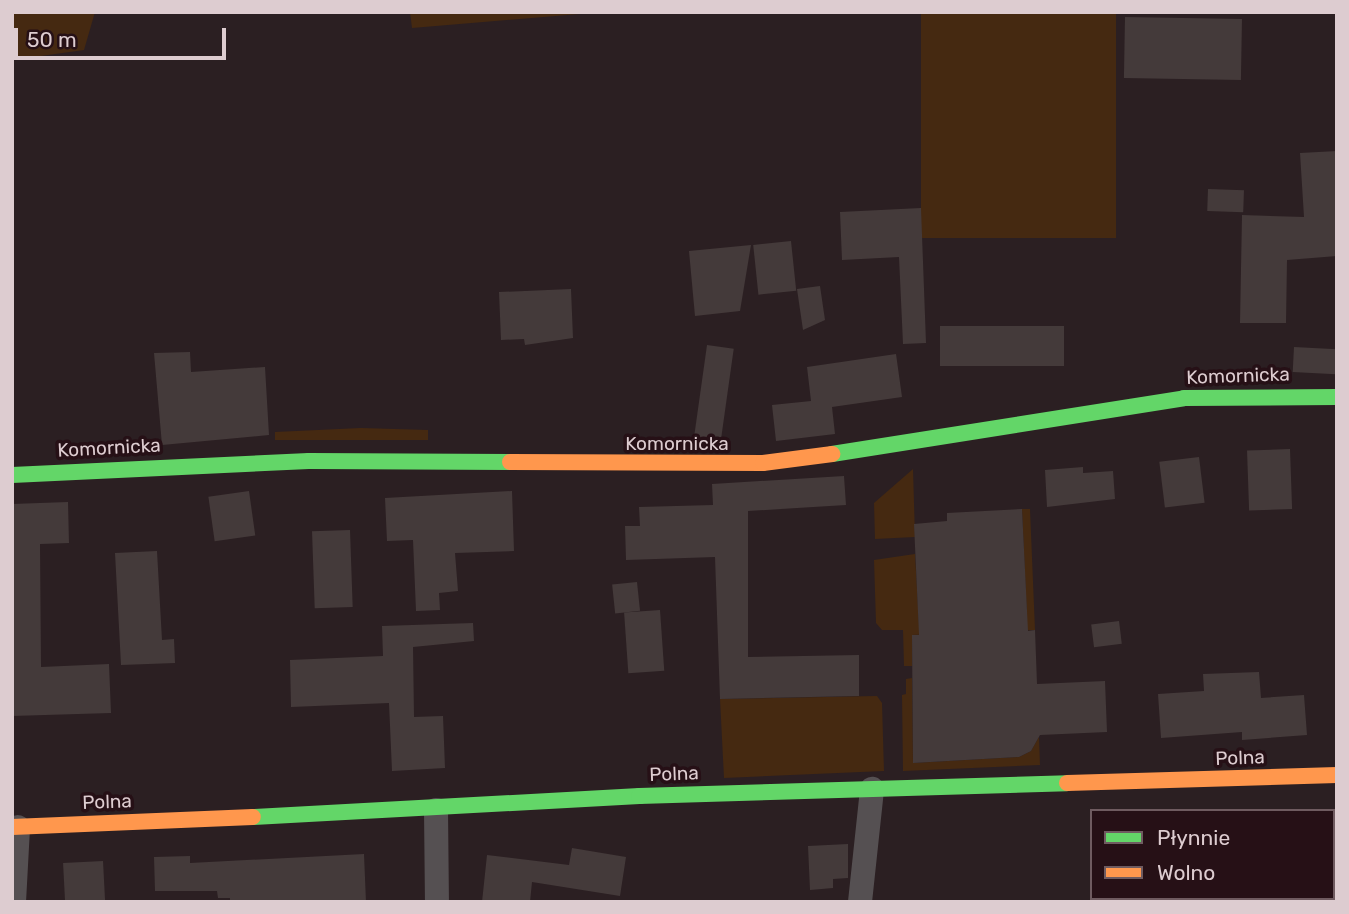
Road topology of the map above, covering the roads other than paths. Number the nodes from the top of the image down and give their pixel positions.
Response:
1 (1337, 397) edge
2 (12, 475) edge
3 (1337, 775) edge
4 (872, 789) junction
5 (436, 810) junction
6 (15, 827) edge
7 (14, 902) edge
8 (437, 902) edge
9 (860, 902) edge

1 - 2 street, Komornicka
3 - 4 street, Polna
4 - 5 street, Polna
4 - 9 street
5 - 6 street, Polna
5 - 8 street
6 - 7 street

